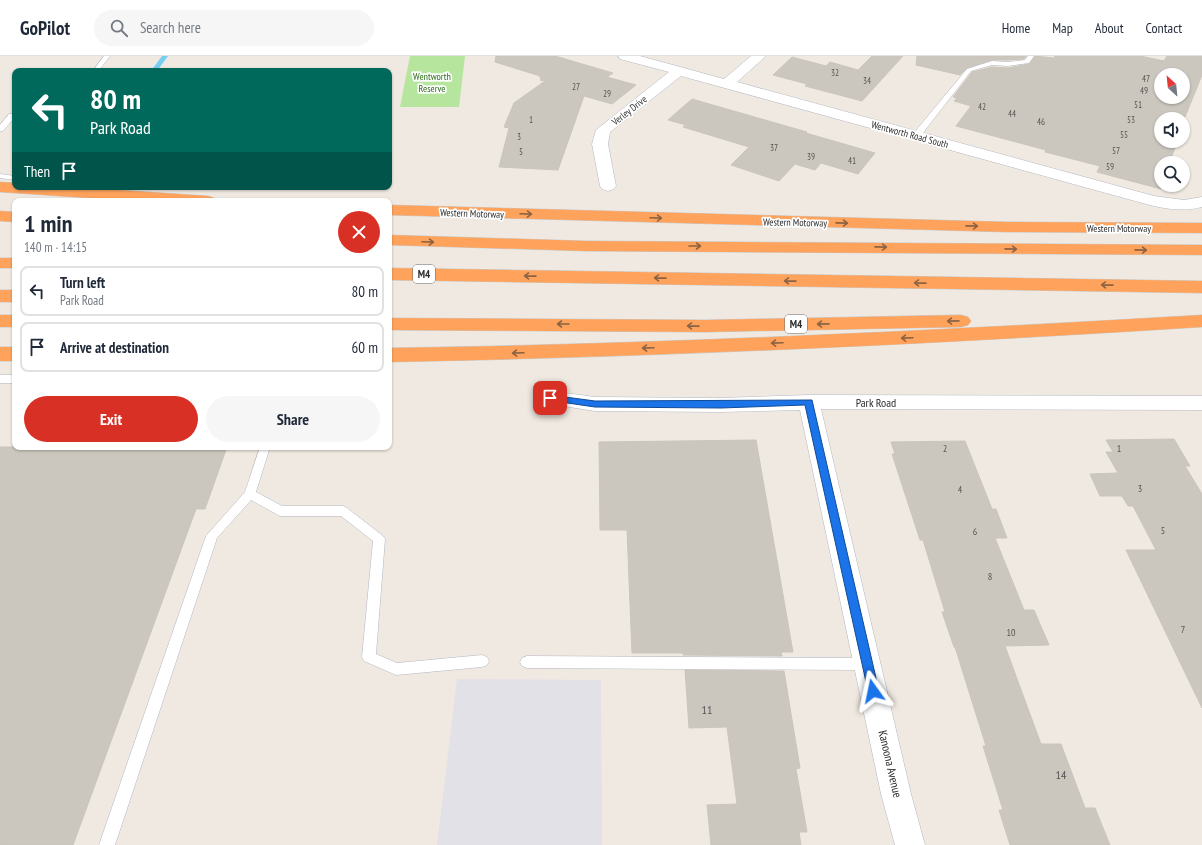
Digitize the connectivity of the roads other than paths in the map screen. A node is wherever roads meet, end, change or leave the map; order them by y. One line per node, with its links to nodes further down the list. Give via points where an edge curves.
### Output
1 (107, 56): 5 (lane)
2 (625, 56): 6 (street, Wentworth Road South)
3 (759, 56): 7 (street)
4 (1031, 56): 12 (lane, via 1027,62 992,63 969,70)
5 (98, 68)
6 (680, 70): 7 (street, Wentworth Road South); 15 (street, Verley Drive, via 603,130 600,144)
7 (727, 84): 12 (street, Wentworth Road South)
8 (0, 116): 9 (lane)
9 (12, 116)
10 (12, 117): 11 (lane)
11 (0, 129)
12 (916, 136): 23 (street, Wentworth Road South, via 1152,201 1182,206)
13 (0, 176): 14 (lane)
14 (12, 178)
15 (608, 186)
16 (0, 187): 17 (highway)
17 (12, 189)
18 (17, 190): 19 (highway)
19 (46, 195): 20 (highway); 21 (highway); 22 (highway, via 95,194)
20 (0, 197)
21 (58, 198)
22 (160, 198)
23 (1199, 203)
24 (392, 210): 27 (highway, Western Motorway, one-way to 27, via 1007,227)
25 (0, 216): 26 (highway)
26 (12, 217)
27 (1202, 228)
28 (0, 230): 29 (highway)
29 (12, 230)
30 (392, 240): 31 (highway, Western Motorway, one-way to 31, via 586,246)
31 (1202, 250)
32 (0, 263): 33 (highway)
33 (12, 263)
34 (392, 274): 35 (highway, M4)
35 (458, 275): 36 (highway); 37 (highway, M4, one-way to 35)
36 (392, 285)
37 (1202, 287)
38 (0, 296): 39 (highway)
39 (12, 296)
40 (1202, 317): 42 (highway, M4, one-way to 42, via 706,326)
41 (1202, 321): 45 (highway, one-way to 45, via 946,337 502,354)
42 (392, 324)
43 (0, 354): 44 (highway)
44 (12, 354)
45 (392, 355)
46 (0, 379): 47 (lane)
47 (12, 379)
48 (550, 398): 49 (street, Park Road, via 595,404 721,405)
49 (809, 402): 50 (street, Park Road); 55 (street, Kanoona Avenue)
50 (1202, 403)
51 (264, 450): 52 (lane)
52 (250, 494): 53 (lane, via 280,511 343,511 379,539 369,657 396,669); 56 (lane, via 212,536)
53 (482, 661)
54 (527, 662): 55 (lane)
55 (868, 664): 57 (street, Kanoona Avenue, via 896,794)
56 (107, 845)
57 (910, 845)

